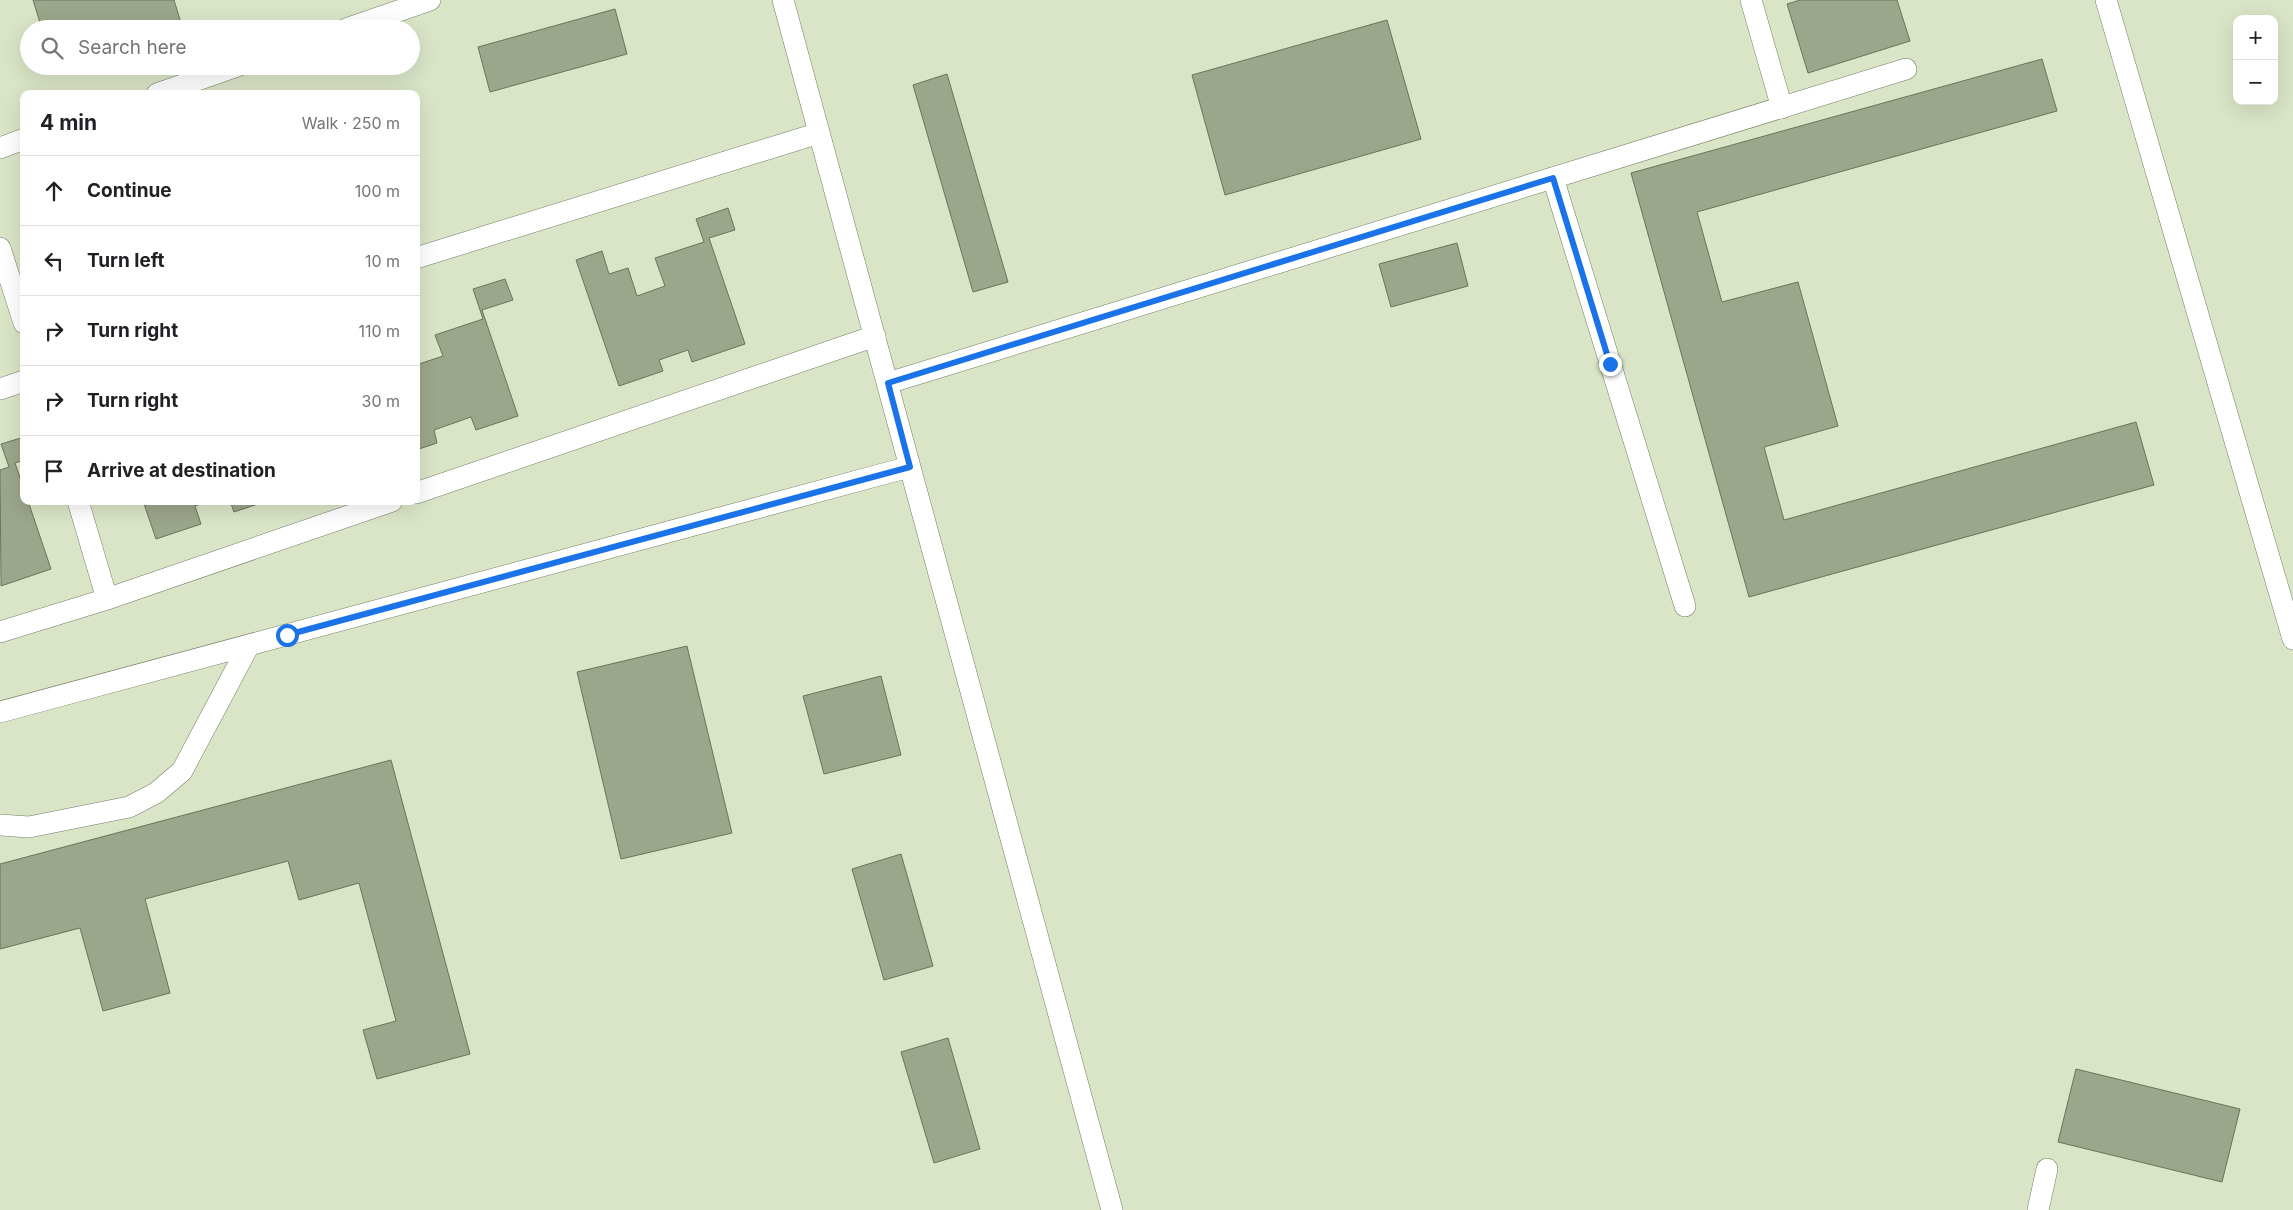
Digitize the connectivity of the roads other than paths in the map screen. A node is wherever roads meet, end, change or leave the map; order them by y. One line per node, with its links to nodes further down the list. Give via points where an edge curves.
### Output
1 (430, 0): 5 (lane)
2 (783, 0): 10 (lane)
3 (1751, 0): 9 (lane)
4 (2106, 0): 28 (lane)
5 (372, 20)
6 (1906, 69): 9 (lane)
7 (211, 75): 8 (lane)
8 (168, 90)
9 (1782, 108): 13 (lane)
10 (819, 133): 15 (lane); 17 (lane)
11 (20, 140): 12 (lane)
12 (0, 148)
13 (1553, 178): 19 (lane); 26 (lane)
14 (0, 248): 16 (lane)
15 (420, 257)
16 (20, 310)
17 (875, 336): 19 (lane); 22 (lane)
18 (20, 382): 20 (lane)
19 (888, 383): 21 (lane)
20 (0, 389)
21 (910, 467): 29 (lane); 33 (lane)
22 (420, 492)
23 (79, 505): 25 (lane)
24 (380, 505): 25 (lane)
25 (107, 599): 27 (lane)
26 (1685, 606)
27 (0, 632)
28 (2293, 639)
29 (249, 645): 30 (lane); 31 (lane, via 182,771 156,793 128,807 29,827)
30 (0, 712)
31 (0, 825)
32 (2047, 1169): 34 (lane)
33 (1112, 1210)
34 (2038, 1210)

